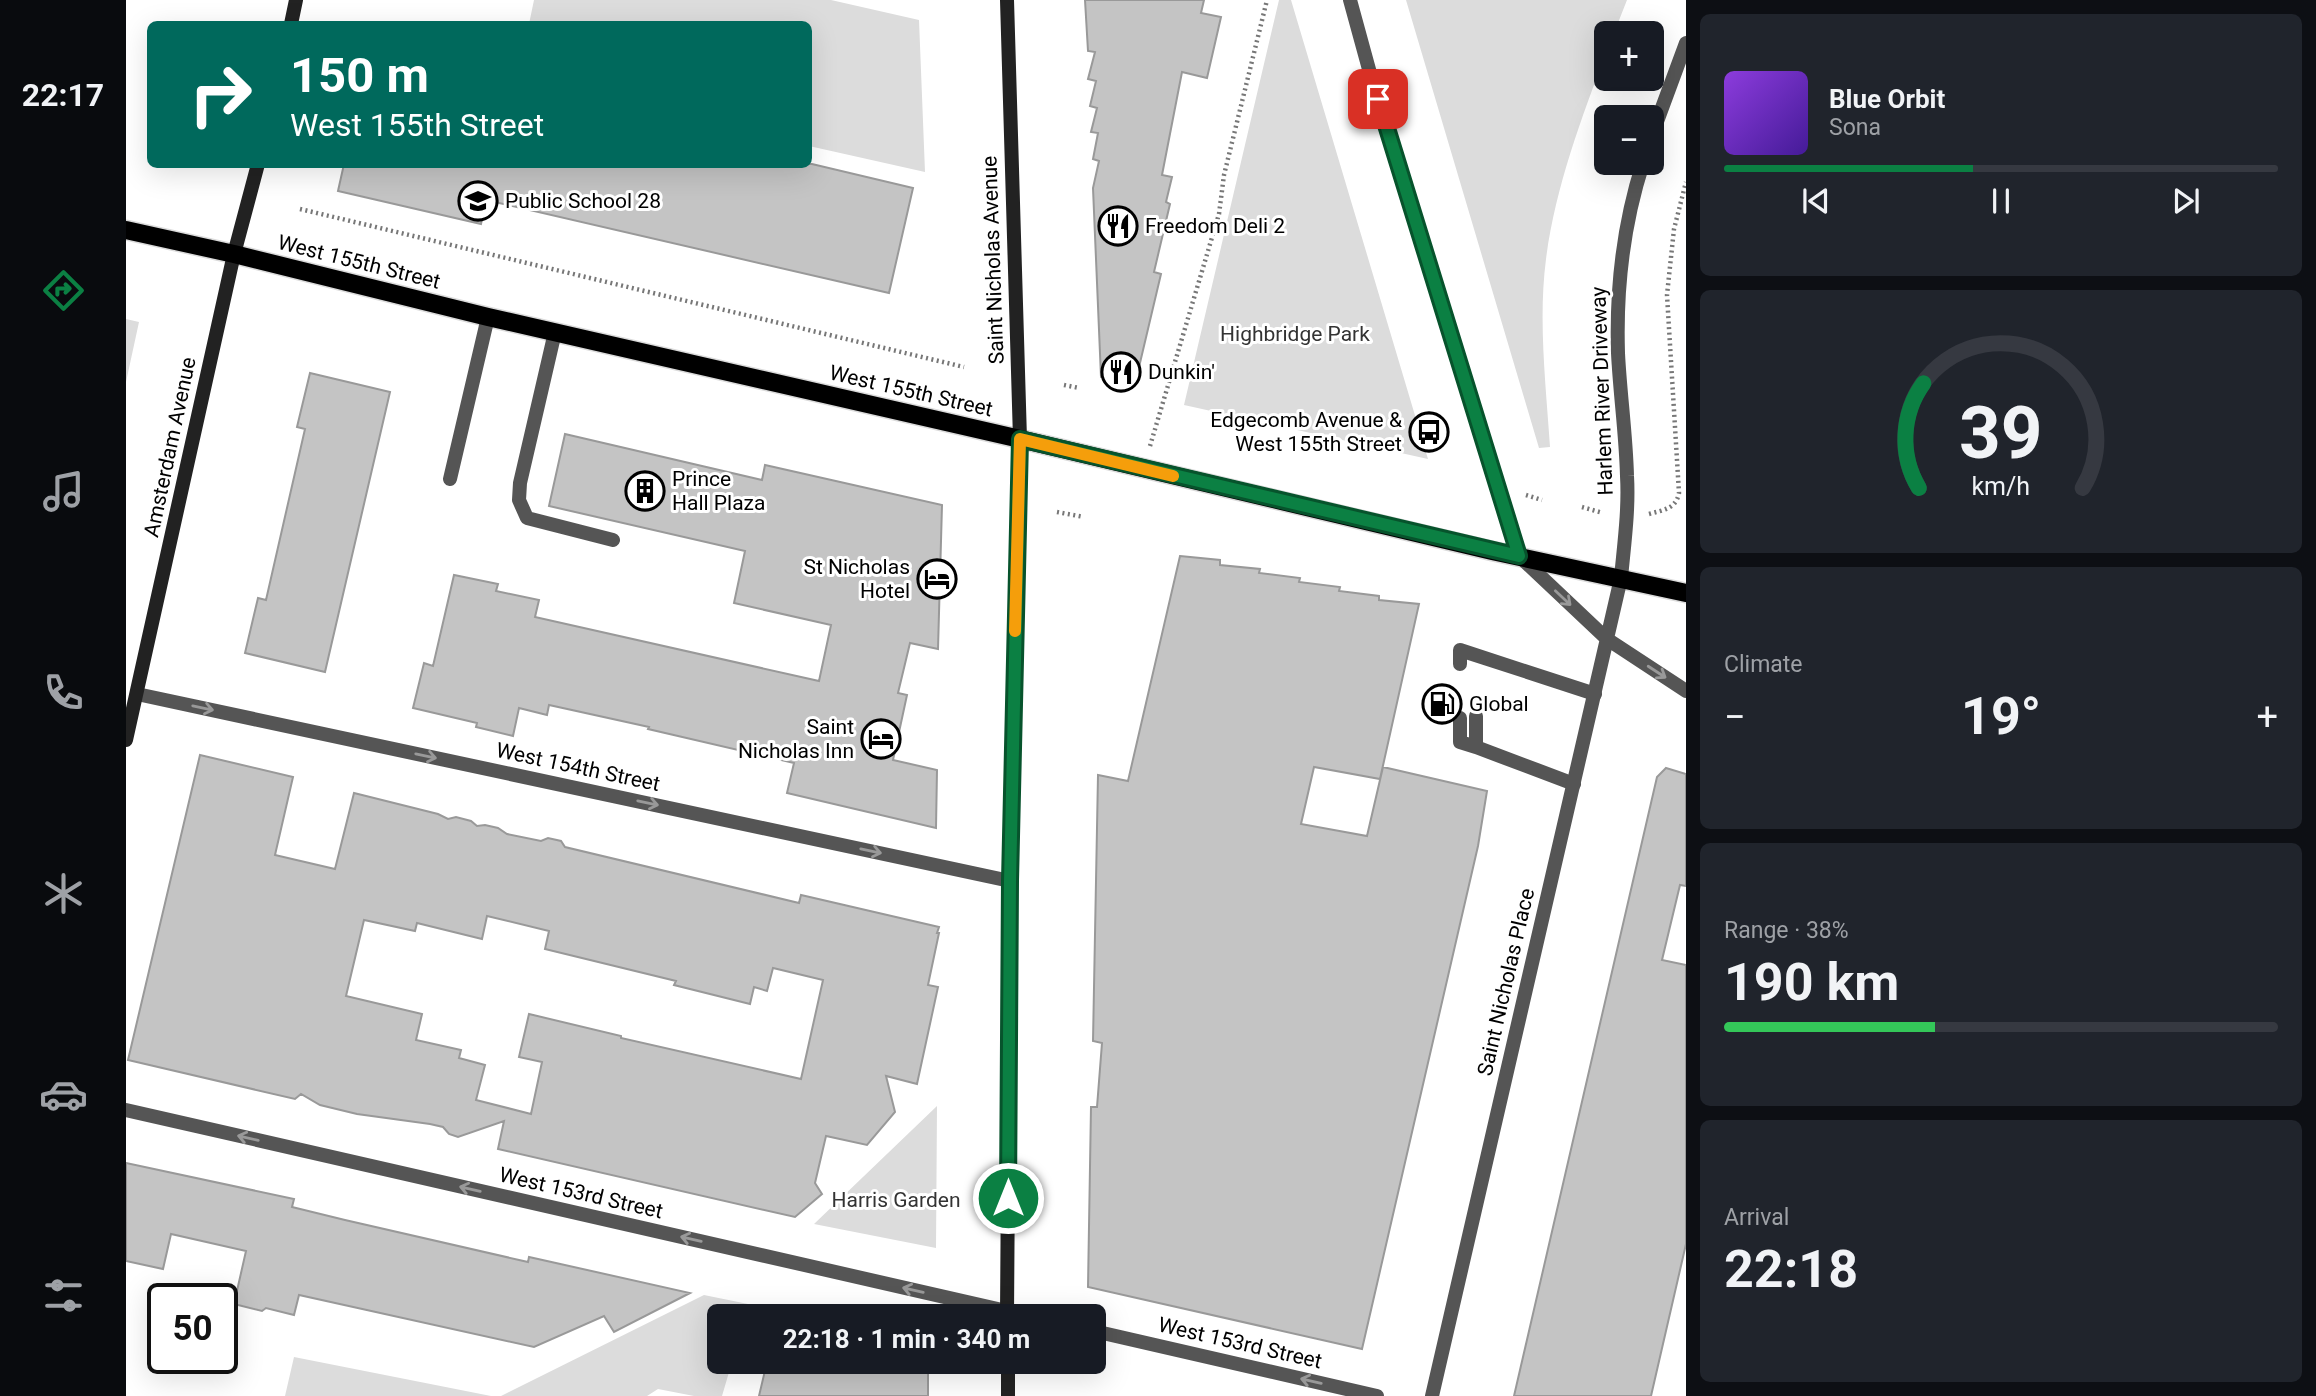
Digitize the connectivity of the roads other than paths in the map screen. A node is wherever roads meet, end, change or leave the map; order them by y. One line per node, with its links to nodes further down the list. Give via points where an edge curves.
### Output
1 (296, 0): 4 (main road)
2 (1007, 0): 13 (main road, Saint Nicholas Avenue)
3 (1350, 0): 16 (street)
4 (292, 21)
5 (1686, 43): 6 (street)
6 (1663, 105)
7 (257, 168): 10 (main road, Amsterdam Avenue)
8 (1639, 175): 17 (street, Harlem River Driveway, via 1631,201 1618,294 1628,477)
9 (126, 230): 10 (main road, West 155th Street)
10 (234, 254): 11 (main road, West 155th Street); 22 (main road, Amsterdam Avenue)
11 (488, 317): 12 (main road, West 155th Street); 14 (street)
12 (555, 332): 13 (main road, West 155th Street); 15 (street, via 519,500 527,518)
13 (1020, 439): 16 (main road, West 155th Street); 29 (main road, Saint Nicholas Avenue)
14 (450, 479)
15 (613, 540)
16 (1519, 556): 17 (main road, West 155th Street); 19 (street, one-way to 19)
17 (1621, 578): 18 (main road, West 155th Street); 19 (street, Saint Nicholas Place)
18 (1686, 593)
19 (1607, 639): 21 (street, one-way to 21); 23 (street, Saint Nicholas Place)
20 (1460, 664): 23 (street, via 1460,650 1475,659)
21 (1686, 691)
22 (136, 694): 26 (main road, Amsterdam Avenue); 29 (street, West 154th Street, one-way to 29)
23 (1595, 694): 28 (street, Saint Nicholas Place)
24 (1476, 716): 27 (street)
25 (1460, 718): 27 (street, via 1460,742)
26 (126, 740)
27 (1476, 747): 28 (street)
28 (1574, 784): 37 (street, Saint Nicholas Place)
29 (1010, 881): 32 (main road, Saint Nicholas Avenue)
30 (126, 1110): 31 (street, West 153rd Street, one-way to 30)
31 (964, 1304)
32 (1007, 1304)
33 (1106, 1334): 36 (street, West 153rd Street, one-way to 33)
34 (1007, 1374): 35 (main road)
35 (1008, 1396)
36 (1377, 1396)
37 (1432, 1396)

